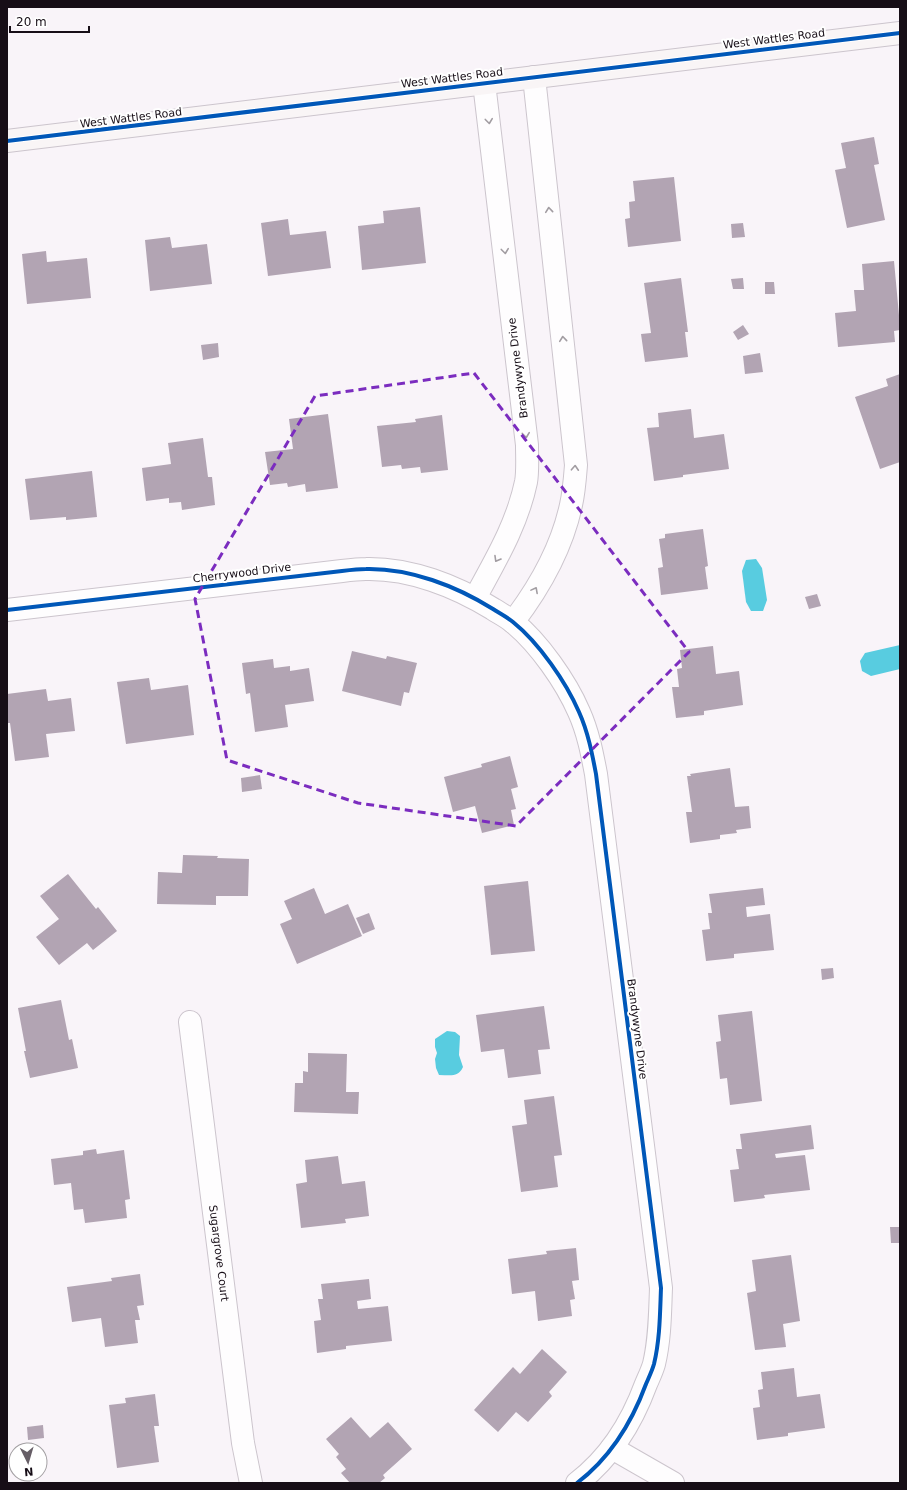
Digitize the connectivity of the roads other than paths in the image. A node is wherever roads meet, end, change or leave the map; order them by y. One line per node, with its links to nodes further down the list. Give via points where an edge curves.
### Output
1 (900, 33): 2 (street, West Wattles Road)
2 (534, 77): 3 (street, West Wattles Road); 7 (street, one-way to 2, via 530,600 558,544 571,505 576,465)
3 (484, 83): 4 (street, West Wattles Road); 5 (street, Brandywyne Drive, one-way to 5, via 527,452 526,481 515,520 504,547)
4 (7, 141)
5 (475, 598): 6 (street, Cherrywood Drive, via 416,576 368,569); 7 (street, Brandywyne Drive)
6 (7, 610)
7 (513, 622): 9 (street, Brandywyne Drive, via 555,668 579,712 590,743 661,1288 654,1364 638,1407)
8 (190, 1022): 11 (street, Sugargrove Court, via 243,1443)
9 (612, 1448): 10 (street, Brandywyne Drive); 12 (street)
10 (590, 1479)
11 (251, 1483)
12 (674, 1483)

